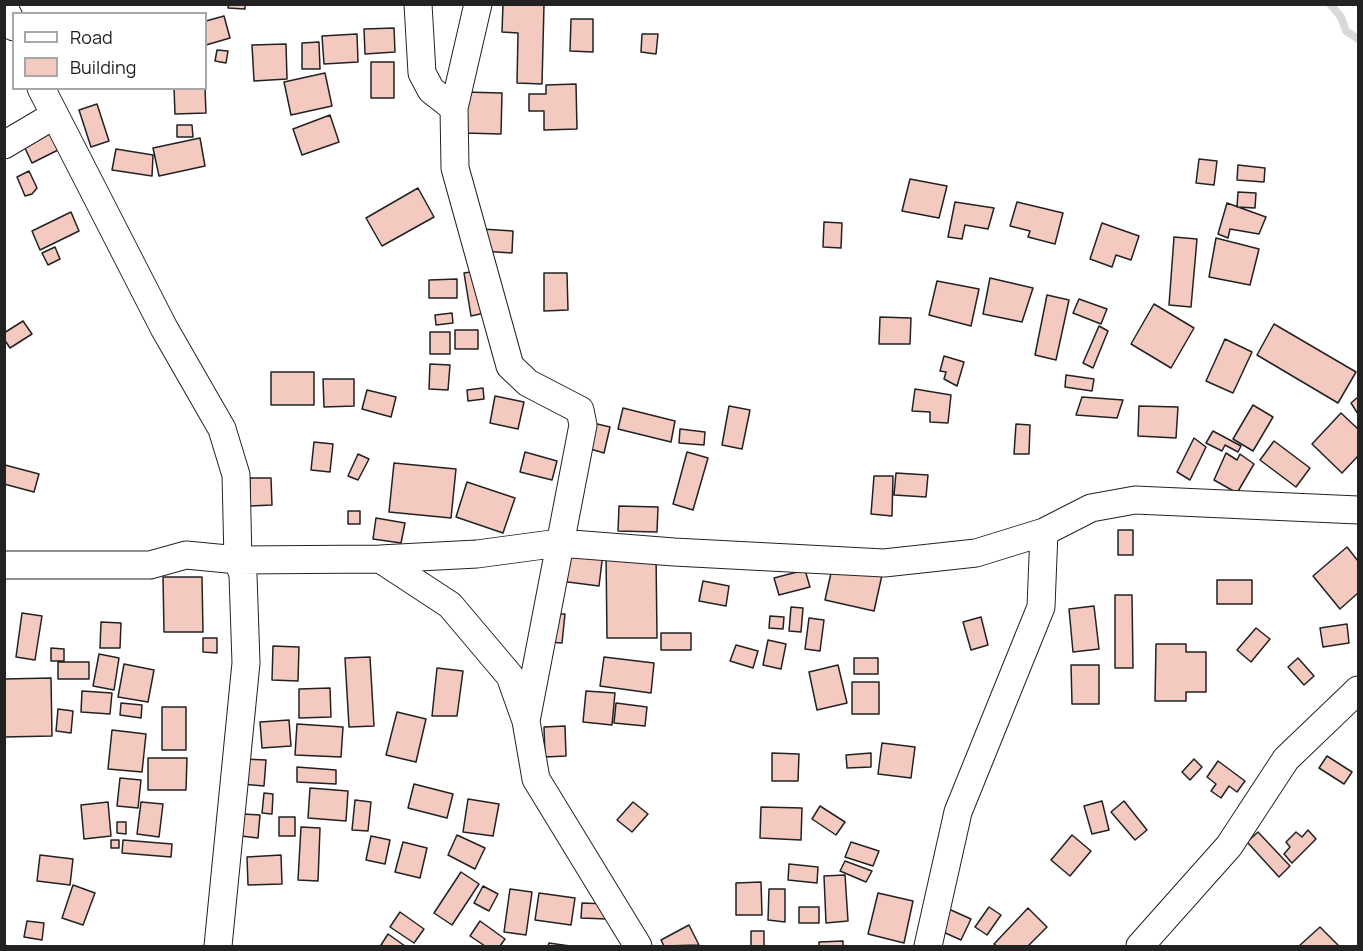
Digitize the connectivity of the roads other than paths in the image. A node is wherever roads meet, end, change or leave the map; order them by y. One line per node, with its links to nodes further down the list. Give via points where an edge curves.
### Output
1 (418, 4): 6 (street, via 422,73 431,90)
2 (478, 4): 6 (street)
3 (4, 7): 4 (street)
4 (12, 23)
5 (42, 90): 7 (street)
6 (454, 108): 11 (street, via 455,168 510,366 528,383 580,410 580,448)
7 (53, 116): 8 (street); 13 (street, via 164,328 222,429 236,475)
8 (4, 145)
9 (1359, 510): 10 (street, via 1135,500 1091,508)
10 (1044, 532): 11 (street, via 976,553 884,563); 19 (street, via 1041,608 958,812)
11 (559, 543): 12 (street, via 477,554); 16 (street)
12 (380, 559): 13 (street); 16 (street, via 450,606 510,676)
13 (238, 560): 14 (street, via 186,555 150,565); 17 (street, via 243,575 246,663)
14 (4, 565)
15 (1359, 690): 20 (street, via 1286,759 1229,846)
16 (526, 721): 18 (street, via 536,779)
17 (218, 946)
18 (638, 946)
19 (928, 946)
20 (1140, 946)

